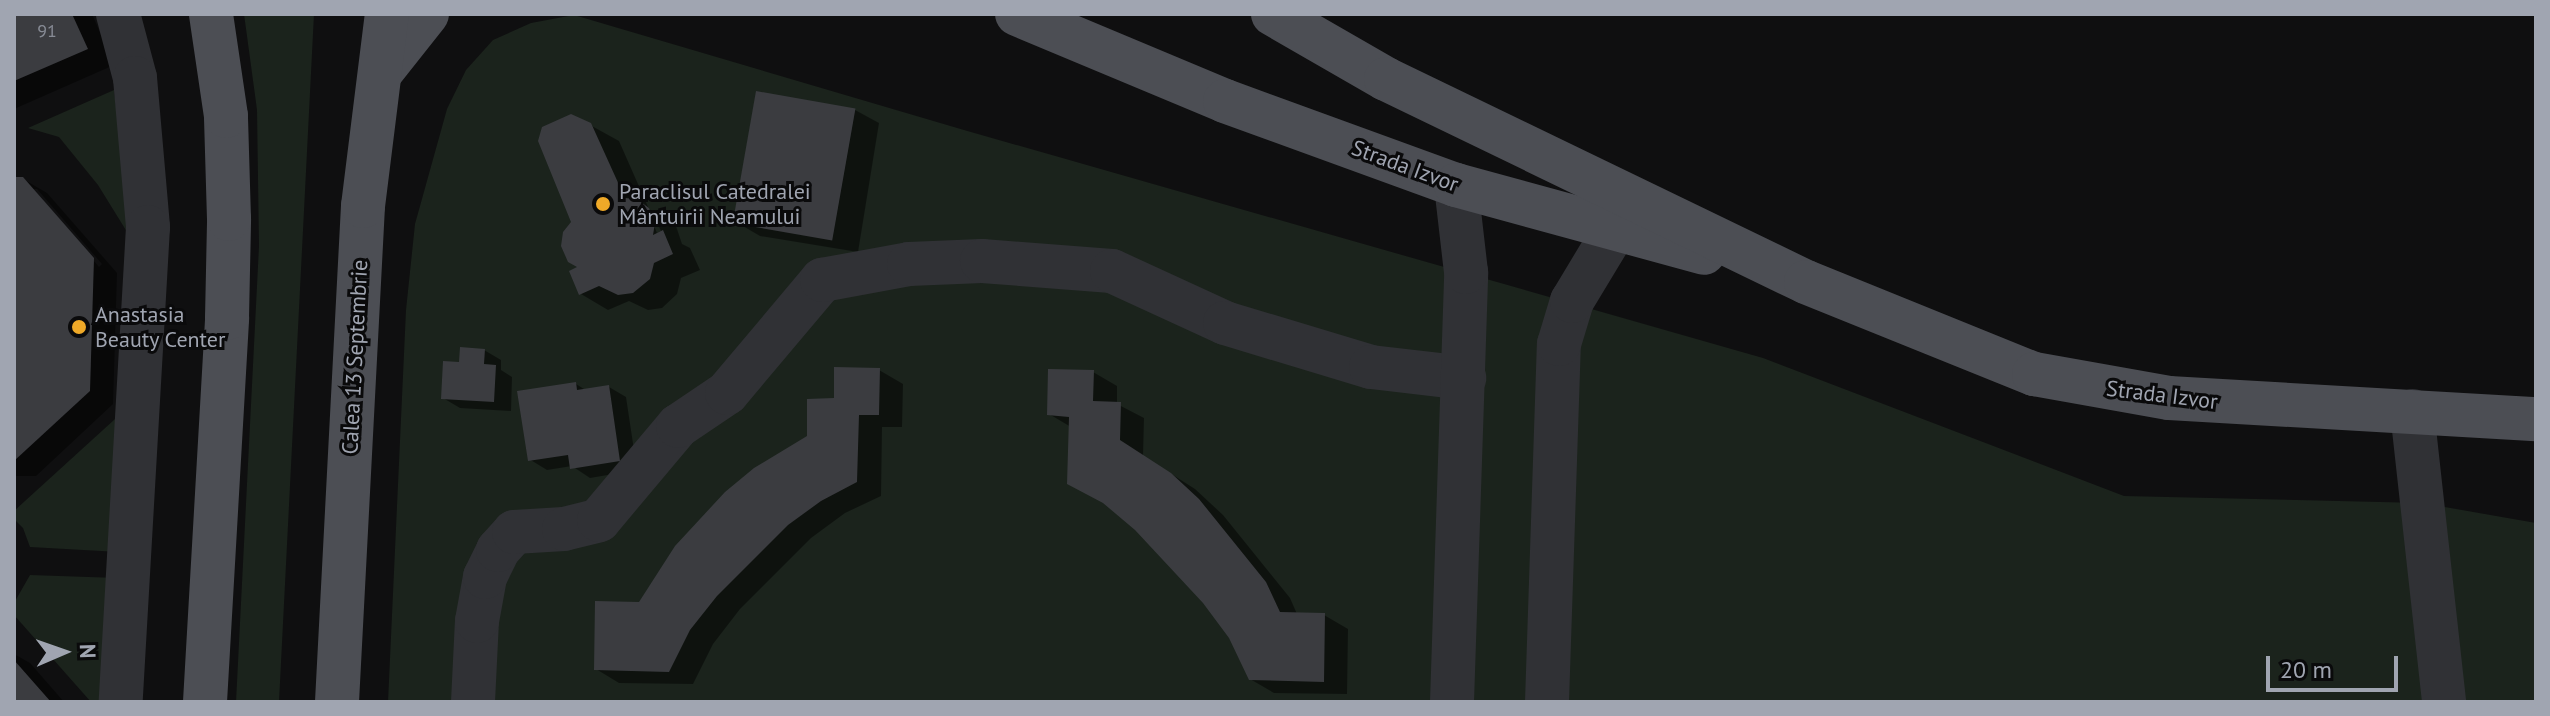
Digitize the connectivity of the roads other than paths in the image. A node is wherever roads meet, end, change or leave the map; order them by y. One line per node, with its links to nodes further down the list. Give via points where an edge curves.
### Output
1 (118, 14): 14 (lane, via 135,78 148,227)
2 (211, 14): 15 (main road, via 226,116 229,219)
3 (387, 14): 7 (main road, Calea 13 Septembrie)
4 (427, 14): 7 (main road)
5 (1017, 14): 8 (main road, Strada Izvor, via 1225,101)
6 (1273, 14): 10 (main road, Strada Izvor, via 1386,79)
7 (377, 77): 16 (main road, Calea 13 Septembrie, via 363,206)
8 (1456, 185): 9 (main road, Strada Izvor); 11 (lane, via 1466,272)
9 (1616, 228): 10 (main road, Strada Izvor); 19 (lane, via 1572,301 1559,344)
10 (1806, 282): 12 (main road, Strada Izvor, via 2034,374 2169,398)
11 (1464, 378): 17 (lane, via 1371,367 1238,327 1112,271 982,261 909,264 822,280 727,393 678,426 599,520 564,529 514,532 498,550 485,577 477,621); 18 (lane)
12 (2412, 411): 13 (main road, Strada Izvor); 20 (lane)
13 (2536, 419)
14 (121, 702)
15 (205, 702)
16 (337, 702)
17 (473, 702)
18 (1452, 702)
19 (1547, 702)
20 (2444, 702)

